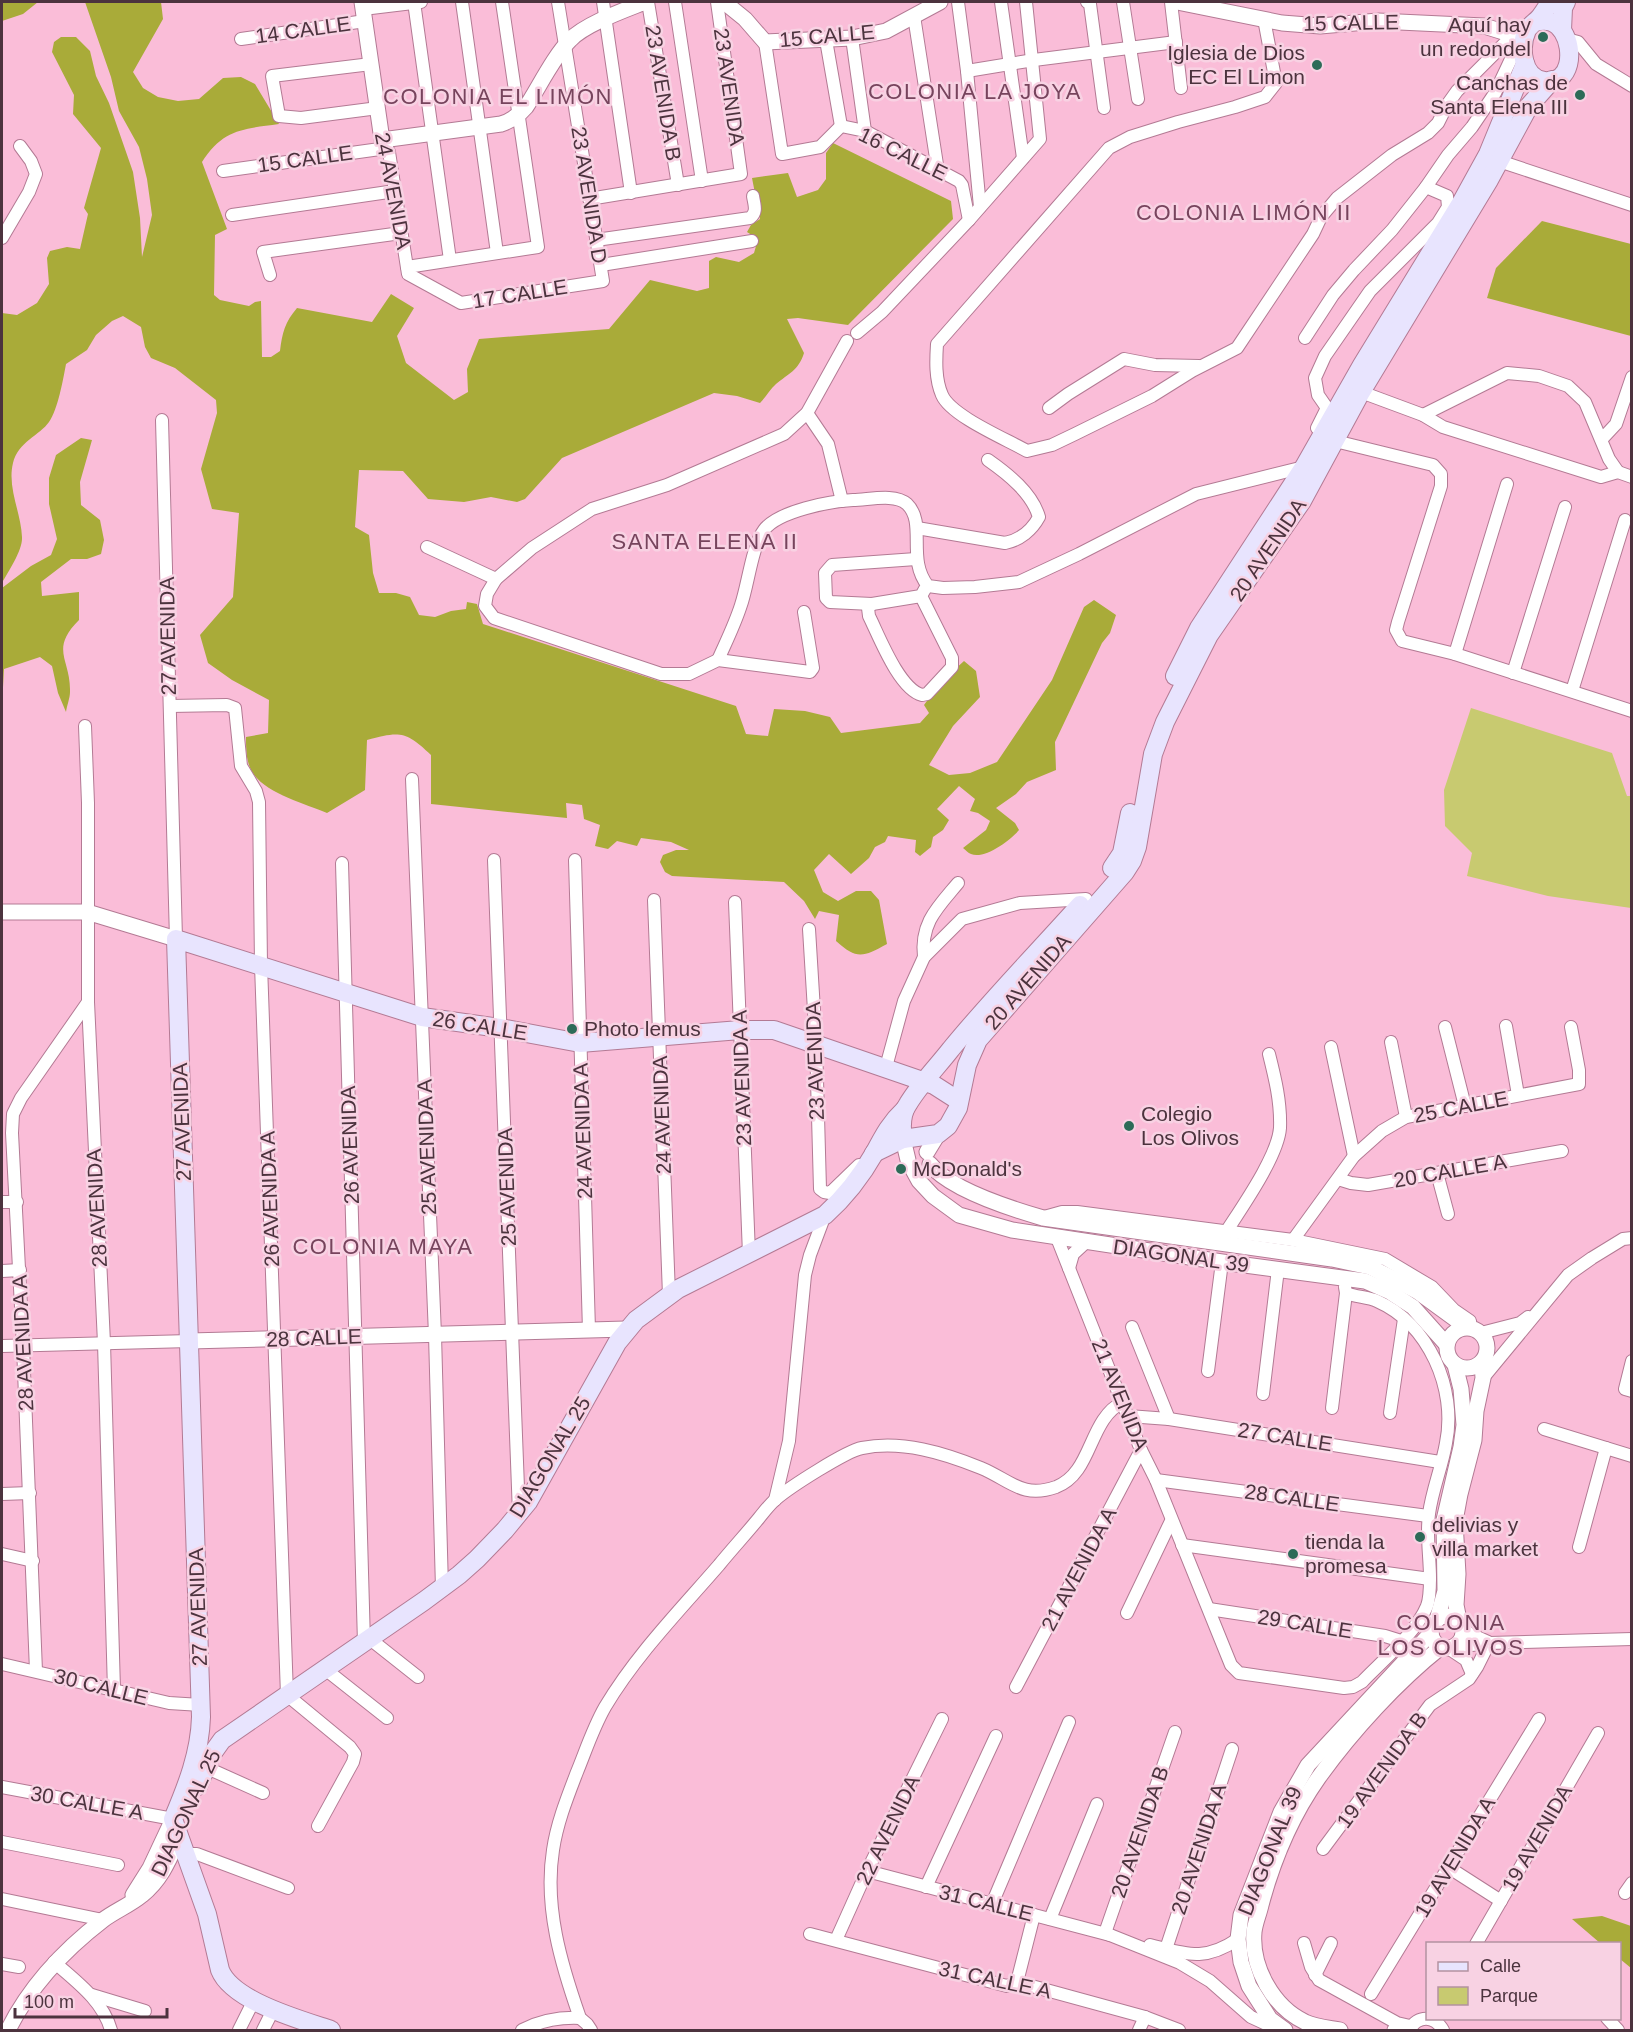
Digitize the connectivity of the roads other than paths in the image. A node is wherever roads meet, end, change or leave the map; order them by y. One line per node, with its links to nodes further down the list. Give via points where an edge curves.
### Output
1 (417, 2): 20 (street, 14 CALLE); 51 (street)
2 (462, 2): 49 (street)
3 (502, 2): 47 (street)
4 (558, 2): 32 (street, 23 AVENIDA D)
5 (603, 2): 22 (street)
6 (646, 2): 22 (street); 59 (street, 23 AVENIDA B)
7 (675, 2): 58 (street)
8 (717, 2): 58 (street, 23 AVENIDA, via 741,172)
9 (724, 2): 30 (street, 15 CALLE)
10 (940, 2): 21 (street, 15 CALLE)
11 (958, 2): 40 (street)
12 (1001, 2): 36 (street)
13 (1026, 2): 35 (street)
14 (1087, 2): 34 (street)
15 (1123, 2): 33 (street)
16 (1171, 2): 31 (street)
17 (1177, 2): 23 (street, 15 CALLE)
18 (1550, 2): 24 (main road)
19 (1566, 2): 25 (main road)
20 (363, 11): 28 (street, 14 CALLE); 37 (street, 24 AVENIDA)
21 (914, 16): 26 (street, 15 CALLE, via 886,31); 57 (street)
22 (605, 19): 32 (street, via 575,35); 62 (street)
23 (1264, 19): 27 (street, 15 CALLE, via 1320,26 1378,21 1484,26); 80 (street, via 1276,83 1265,97 1130,137 1109,148 937,344 937,379 942,397 960,414 1028,451 1052,446 1075,435)
24 (1535, 22): 25 (main road, via 1554,22); 27 (main road)
25 (1564, 35): 39 (street, via 1578,42); 41 (main road, via 1570,57)
26 (852, 38): 29 (street, 15 CALLE); 50 (street)
27 (1518, 38): 38 (main road); 60 (street, via 1495,93); 80 (street, via 1456,91 1428,133 1392,154 1337,198 1237,348)
28 (241, 39)
29 (826, 39): 30 (street, 15 CALLE); 48 (street)
30 (765, 42): 48 (street, 16 CALLE, via 781,153 820,147)
31 (1176, 42): 33 (street); 43 (street)
32 (565, 46): 47 (street); 64 (street, 23 AVENIDA D)
33 (1131, 48): 34 (street); 44 (street)
34 (1097, 52): 35 (street); 46 (street)
35 (1034, 60): 36 (street); 54 (street, via 1041,135)
36 (1010, 63): 40 (street); 54 (street)
37 (371, 64): 45 (street, 24 AVENIDA); 45 (street, via 272,76 279,116 301,118)
38 (1525, 64): 41 (main road, via 1534,77 1544,81); 87 (main road, 20 AVENIDA, via 1488,154 1362,365)
39 (1596, 64): 41 (street, via 1578,63); 42 (street)
40 (968, 71): 66 (street)
41 (1559, 75): 55 (main road, 20 AVENIDA, via 1529,106)
42 (1632, 86)
43 (1181, 88)
44 (1138, 99)
45 (378, 108): 52 (street, 24 AVENIDA)
46 (1104, 108)
47 (519, 115): 49 (street, 15 CALLE, via 501,124); 73 (street, via 538,247)
48 (840, 126): 50 (street, 16 CALLE)
49 (479, 127): 51 (street, 15 CALLE); 73 (street)
50 (865, 131): 57 (street, 16 CALLE)
51 (432, 133): 52 (street, 15 CALLE); 74 (street)
52 (385, 144): 56 (street, 15 CALLE); 61 (street, 24 AVENIDA)
53 (20, 146): 70 (street, via 36,174)
54 (1023, 158): 66 (street)
55 (1499, 161): 65 (street); 82 (main road, 20 AVENIDA)
56 (223, 171)
57 (938, 171): 68 (street, 16 CALLE, via 961,183)
58 (702, 181): 59 (street)
59 (678, 185): 62 (street)
60 (1426, 187): 79 (street, via 1333,295); 87 (street, 20 AVENIDA, via 1447,196 1448,207 1438,223 1370,291 1314,378 1318,395 1327,408 1316,430)
61 (395, 191): 67 (street); 69 (street, 24 AVENIDA)
62 (631, 193): 64 (street)
63 (753, 196): 71 (street, via 755,211 750,218)
64 (589, 200): 71 (street, 23 AVENIDA D)
65 (1632, 205)
66 (980, 207): 68 (street)
67 (232, 215)
68 (969, 220): 84 (street, via 882,312 852,337)
69 (401, 233): 76 (street, 24 AVENIDA); 77 (street, via 263,252)
70 (2, 238)
71 (596, 240): 75 (street, 23 AVENIDA D)
72 (752, 241): 75 (street)
73 (497, 253): 74 (street)
74 (450, 260): 76 (street)
75 (601, 265): 78 (street, 23 AVENIDA D)
76 (407, 270): 78 (street, 17 CALLE, via 461,303)
77 (270, 275)
78 (603, 281)
79 (1305, 338)
80 (1203, 366): 83 (street, via 1155,365 1124,359)
81 (1632, 377): 88 (street, via 1616,424)
82 (1361, 392): 85 (street); 87 (main road, 20 AVENIDA)
83 (1049, 408)
84 (807, 413): 94 (street, via 828,444); 100 (street, via 784,434 667,485 592,509 532,548)
85 (1423, 415): 88 (street, via 1507,373 1539,376 1568,386 1586,402); 91 (street, via 1443,427 1601,477)
86 (162, 420): 108 (street, 27 AVENIDA)
87 (1329, 438): 90 (main road, 20 AVENIDA); 104 (street, via 1433,465 1441,474 1441,486 1396,630 1402,641); 142 (main road, 20 AVENIDA, via 1302,501 1209,635 1165,722 1153,754 1132,861 978,1040 967,1065)
88 (1602, 439): 91 (street)
89 (988, 460): 97 (street, via 1036,506 1039,518 1034,527 1005,543)
90 (1304, 467): 101 (street, via 1196,494 1019,582); 116 (main road, 20 AVENIDA, via 1198,628 1153,720 1122,853)
91 (1618, 472): 92 (street)
92 (1632, 477)
93 (1508, 484): 104 (street)
94 (842, 501): 97 (street, via 897,498 914,513); 105 (street, via 789,513 764,530 741,605)
95 (1564, 507): 106 (street)
96 (1624, 520): 107 (street)
97 (917, 528): 99 (street)
98 (427, 548): 100 (street)
99 (916, 558): 101 (street); 102 (street, via 832,565 826,569 825,590 830,602)
100 (496, 579): 105 (street, via 485,606 494,618 661,674 689,674)
101 (924, 591): 102 (street); 102 (street, via 952,658 952,667 927,694 913,690 895,669 869,616)
102 (872, 604)
103 (804, 612): 105 (street, via 813,671)
104 (1455, 654): 106 (street)
105 (718, 660)
106 (1513, 672): 107 (street)
107 (1572, 691): 109 (street)
108 (170, 706): 122 (street, 27 AVENIDA); 124 (street, 26 AVENIDA A, via 235,708 241,766 259,802)
109 (1630, 706)
110 (85, 726): 120 (street, 28 AVENIDA)
111 (412, 779): 127 (street, 25 AVENIDA A)
112 (494, 860): 131 (street, 25 AVENIDA)
113 (575, 860): 135 (street, 24 AVENIDA A)
114 (342, 863): 125 (street, 26 AVENIDA)
115 (958, 883): 123 (street, via 932,914 922,942)
116 (1086, 899): 123 (street, via 1020,903 962,919); 140 (main road, 20 AVENIDA)
117 (654, 900): 133 (street, 24 AVENIDA)
118 (735, 902): 132 (street, 23 AVENIDA A)
119 (2, 912): 120 (street, 26 CALLE)
120 (87, 912): 122 (street, 26 CALLE); 126 (street, 28 AVENIDA)
121 (810, 928): 136 (street, 23 AVENIDA)
122 (176, 939): 124 (main road, 26 CALLE); 186 (main road, 27 AVENIDA)
123 (924, 957): 139 (street, via 904,1000)
124 (261, 965): 125 (main road, 26 CALLE); 185 (street, 26 AVENIDA A)
125 (345, 992): 127 (main road, 26 CALLE); 184 (street, 26 AVENIDA)
126 (88, 1002): 156 (street, 28 AVENIDA A, via 13,1114); 187 (street, 28 AVENIDA)
127 (422, 1017): 131 (main road, 26 CALLE); 183 (street, 25 AVENIDA A)
128 (1506, 1026): 141 (street)
129 (1445, 1027): 143 (street)
130 (1571, 1027): 141 (street, 25 CALLE, via 1579,1084)
131 (501, 1028): 135 (main road, 26 CALLE); 182 (street, 25 AVENIDA)
132 (740, 1030): 133 (main road, 26 CALLE); 136 (main road, 26 CALLE, via 774,1030); 167 (street, 23 AVENIDA A)
133 (659, 1036): 135 (main road, 26 CALLE); 175 (street, 24 AVENIDA)
134 (1391, 1042): 145 (street)
135 (580, 1043): 181 (street, 24 AVENIDA A)
136 (816, 1043): 139 (main road, 26 CALLE); 149 (street, 23 AVENIDA, via 819,1187 830,1192)
137 (1331, 1047): 150 (street)
138 (1269, 1054): 162 (street, via 1278,1093 1280,1130 1269,1161)
139 (886, 1067): 140 (main road, 26 CALLE)
140 (925, 1081): 142 (main road, 26 CALLE); 144 (main road, 20 AVENIDA)
141 (1518, 1095): 143 (street, 25 CALLE)
142 (960, 1101): 146 (main road, 20 AVENIDA, via 952,1120)
143 (1465, 1106): 145 (street, 25 CALLE)
144 (906, 1108): 147 (main road, 20 AVENIDA); 149 (main road, DIAGONAL 25, via 892,1121)
145 (1406, 1117): 150 (street, 25 CALLE)
146 (938, 1134): 147 (main road); 153 (street, DIAGONAL 39, via 928,1158 938,1173)
147 (903, 1139): 149 (main road, DIAGONAL 25); 157 (street, DIAGONAL 39, via 910,1165 926,1189)
148 (1562, 1151): 151 (street, 20 CALLE A)
149 (874, 1153): 159 (main road, DIAGONAL 25)
150 (1354, 1156): 152 (street, 25 CALLE)
151 (1437, 1173): 152 (street, 20 CALLE A, via 1368,1185); 158 (street)
152 (1338, 1179): 165 (street, 25 CALLE)
153 (961, 1186): 154 (street, DIAGONAL 39); 157 (street)
154 (988, 1199): 160 (street, DIAGONAL 39); 161 (street)
155 (2, 1202): 156 (street)
156 (17, 1202): 171 (street, 28 AVENIDA A)
157 (947, 1206): 161 (street, DIAGONAL 39)
158 (1448, 1214)
159 (825, 1215): 167 (main road, DIAGONAL 25); 212 (street, via 805,1275 789,1441)
160 (1043, 1218): 162 (street, via 1070,1212); 180 (street, DIAGONAL 39, via 1370,1267 1418,1292)
161 (979, 1222): 163 (street, DIAGONAL 39)
162 (1226, 1232): 165 (street)
163 (1058, 1238): 166 (street, DIAGONAL 39); 169 (street, 21 AVENIDA)
164 (1632, 1238): 176 (street, via 1615,1244 1568,1275)
165 (1293, 1240): 180 (street, via 1385,1259 1432,1287)
166 (1086, 1242): 168 (street, DIAGONAL 39); 169 (street, via 1073,1254)
167 (749, 1254): 175 (main road, DIAGONAL 25)
168 (1222, 1262): 170 (street, DIAGONAL 39); 195 (street)
169 (1070, 1268): 199 (street, 21 AVENIDA)
170 (1278, 1269): 173 (street, DIAGONAL 39); 198 (street)
171 (20, 1270): 172 (street); 190 (street, 28 AVENIDA A)
172 (2, 1271)
173 (1341, 1276): 174 (street); 188 (street, DIAGONAL 39, via 1365,1281 1413,1307)
174 (1346, 1293): 177 (street, via 1377,1301); 200 (street)
175 (669, 1295): 179 (main road, DIAGONAL 25)
176 (1539, 1309): 180 (street, via 1520,1323); 191 (street)
177 (1404, 1319): 201 (street); 208 (street, via 1438,1364 1446,1389 1449,1420)
178 (1132, 1327): 203 (street)
179 (627, 1329): 181 (street, 28 CALLE); 213 (main road, DIAGONAL 25)
180 (1473, 1329): 188 (street, via 1453,1333); 192 (street, via 1487,1344)
181 (589, 1330): 182 (street, 28 CALLE)
182 (512, 1332): 183 (street, 28 CALLE); 213 (street, 25 AVENIDA)
183 (435, 1335): 184 (street, 28 CALLE); 221 (street, 25 AVENIDA A)
184 (355, 1337): 185 (street, 28 CALLE); 227 (street, 26 AVENIDA)
185 (276, 1339): 186 (street, 28 CALLE); 238 (street, 26 AVENIDA A)
186 (190, 1341): 187 (street, 28 CALLE); 239 (main road, 27 AVENIDA)
187 (104, 1343): 190 (street, 28 CALLE); 237 (street, 28 AVENIDA)
188 (1446, 1345): 194 (street)
189 (2, 1346): 190 (street, 28 CALLE)
190 (23, 1346): 210 (street, 28 AVENIDA A)
191 (1508, 1346): 192 (street); 196 (street)
192 (1484, 1359): 194 (street, via 1469,1368); 196 (street)
193 (1632, 1361): 197 (street)
194 (1455, 1365): 225 (street, DIAGONAL 39, via 1464,1425 1444,1520 1445,1591)
195 (1208, 1371)
196 (1483, 1378): 224 (street, via 1474,1440 1455,1521 1456,1605)
197 (1628, 1390)
198 (1263, 1394)
199 (1123, 1402): 202 (street, 21 AVENIDA); 212 (street, via 1106,1415 1074,1475 1052,1488 1023,1490 979,1467 912,1446 884,1445 846,1453)
200 (1332, 1408)
201 (1390, 1413)
202 (1128, 1416): 203 (street, 27 CALLE); 206 (street, 21 AVENIDA)
203 (1169, 1419): 208 (street, 27 CALLE)
204 (1544, 1429): 205 (street)
205 (1606, 1448): 207 (street); 217 (street)
206 (1141, 1450): 209 (street, 21 AVENIDA); 236 (street, 21 AVENIDA A)
207 (1632, 1456)
208 (1440, 1462): 214 (street)
209 (1156, 1480): 214 (street, 28 CALLE); 215 (street, 21 AVENIDA)
210 (30, 1493): 211 (street); 219 (street, 28 AVENIDA A)
211 (2, 1494)
212 (775, 1500): 289 (street, via 623,1679 595,1725 562,1810 551,1864 551,1899 560,1953)
213 (519, 1514): 221 (main road, DIAGONAL 25, via 477,1559)
214 (1428, 1516): 220 (street)
215 (1171, 1521): 216 (street, 21 AVENIDA); 223 (street)
216 (1182, 1545): 220 (street); 222 (street, 21 AVENIDA)
217 (1579, 1547)
218 (2, 1554): 219 (street)
219 (33, 1561): 233 (street, 28 AVENIDA A)
220 (1430, 1579): 228 (street, via 1427,1605)
221 (442, 1588): 227 (main road, DIAGONAL 25)
222 (1209, 1609): 228 (street, 29 CALLE); 228 (street, 21 AVENIDA, via 1231,1665 1239,1673 1353,1687)
223 (1127, 1613)
224 (1461, 1623): 225 (street, via 1448,1616); 229 (street, via 1468,1633); 230 (street, via 1461,1641)
225 (1434, 1627): 230 (street, via 1434,1642); 272 (street, DIAGONAL 39, via 1298,1780 1281,1812 1241,1915)
226 (1632, 1640): 229 (street)
227 (367, 1641): 232 (main road, DIAGONAL 25); 235 (street)
228 (1401, 1641)
229 (1489, 1643): 230 (street); 234 (street, 19 AVENIDA B)
230 (1448, 1647): 234 (street, via 1466,1660); 303 (street, DIAGONAL 39, via 1424,1661 1367,1718 1320,1776 1281,1847 1254,1932 1266,1986 1281,2006 1306,2022)
231 (2, 1664): 233 (street, 30 CALLE)
232 (325, 1669): 238 (main road, DIAGONAL 25); 240 (street)
233 (36, 1671): 237 (street, 30 CALLE)
234 (1472, 1674): 257 (street, 19 AVENIDA B, via 1464,1684 1430,1706)
235 (418, 1677)
236 (1016, 1687)
237 (114, 1690): 239 (street, 30 CALLE, via 169,1703)
238 (287, 1695): 247 (main road, DIAGONAL 25, via 231,1733); 254 (street, via 355,1754)
239 (201, 1705): 247 (main road, 27 AVENIDA)
240 (387, 1718)
241 (942, 1719): 260 (street, 22 AVENIDA)
242 (1539, 1719): 259 (street, 19 AVENIDA A)
243 (1069, 1722): 265 (street)
244 (1175, 1732): 270 (street, 20 AVENIDA B)
245 (1598, 1733): 264 (street, 19 AVENIDA)
246 (996, 1736): 261 (street)
247 (208, 1743): 249 (main road, DIAGONAL 25); 253 (main road, 27 AVENIDA)
248 (1232, 1749): 277 (street, 20 AVENIDA A)
249 (206, 1767): 251 (street); 256 (main road, DIAGONAL 25)
250 (2, 1787): 253 (street, 30 CALLE A)
251 (263, 1793)
252 (1097, 1804): 268 (street)
253 (172, 1819): 256 (main road); 266 (street, DIAGONAL 25, via 150,1868)
254 (318, 1826)
255 (2, 1842): 258 (street)
256 (182, 1846): 262 (street); 266 (street, DIAGONAL 25, via 159,1878); 285 (main road, via 207,1914 222,1974 228,1984)
257 (1323, 1849)
258 (118, 1865)
259 (1448, 1868): 264 (street); 283 (street, 19 AVENIDA A)
260 (867, 1871): 261 (street, 31 CALLE); 273 (street, 22 AVENIDA)
261 (926, 1887): 265 (street, 31 CALLE)
262 (288, 1888)
263 (2, 1899): 269 (street)
264 (1501, 1901): 274 (street, 19 AVENIDA)
265 (992, 1904): 267 (street, 31 CALLE)
266 (123, 1906): 269 (street, DIAGONAL 25)
267 (1034, 1915): 268 (street, 31 CALLE); 282 (street)
268 (1050, 1919): 270 (street, 31 CALLE)
269 (103, 1920): 278 (street, DIAGONAL 25)
270 (1105, 1933): 277 (street, 31 CALLE); 301 (street, 31 CALLE, via 1180,1963 1210,1982 1251,2017)
271 (810, 1934): 273 (street, 31 CALLE A)
272 (1238, 1939): 277 (street, 31 CALLE, via 1220,1949 1191,1955); 302 (street, DIAGONAL 39, via 1249,1986 1270,2019)
273 (836, 1940): 282 (street, 31 CALLE A, via 1006,1986)
274 (1477, 1942)
275 (1331, 1943): 281 (street)
276 (1304, 1944): 281 (street)
277 (1166, 1949)
278 (54, 1962): 284 (street); 291 (street, DIAGONAL 25)
279 (2, 1964): 280 (street)
280 (19, 1967)
281 (1315, 1975): 292 (street)
282 (1017, 1982): 288 (street, 31 CALLE A)
283 (1371, 1994)
284 (90, 1995): 287 (street); 293 (street, via 102,2008)
285 (254, 2000): 286 (main road); 294 (street)
286 (273, 2010): 295 (street); 296 (main road)
287 (145, 2012)
288 (1145, 2017): 299 (street); 300 (street, 31 CALLE A)
289 (580, 2018): 297 (street, via 547,2021); 298 (street)
290 (1437, 2024): 292 (street, via 1416,2021)
291 (7, 2026)
292 (1406, 2029)
293 (111, 2031)
294 (239, 2031)
295 (263, 2031)
296 (331, 2031)
297 (522, 2031)
298 (591, 2031)
299 (1139, 2031)
300 (1179, 2031)
301 (1279, 2031)
302 (1285, 2031)
303 (1341, 2031)

